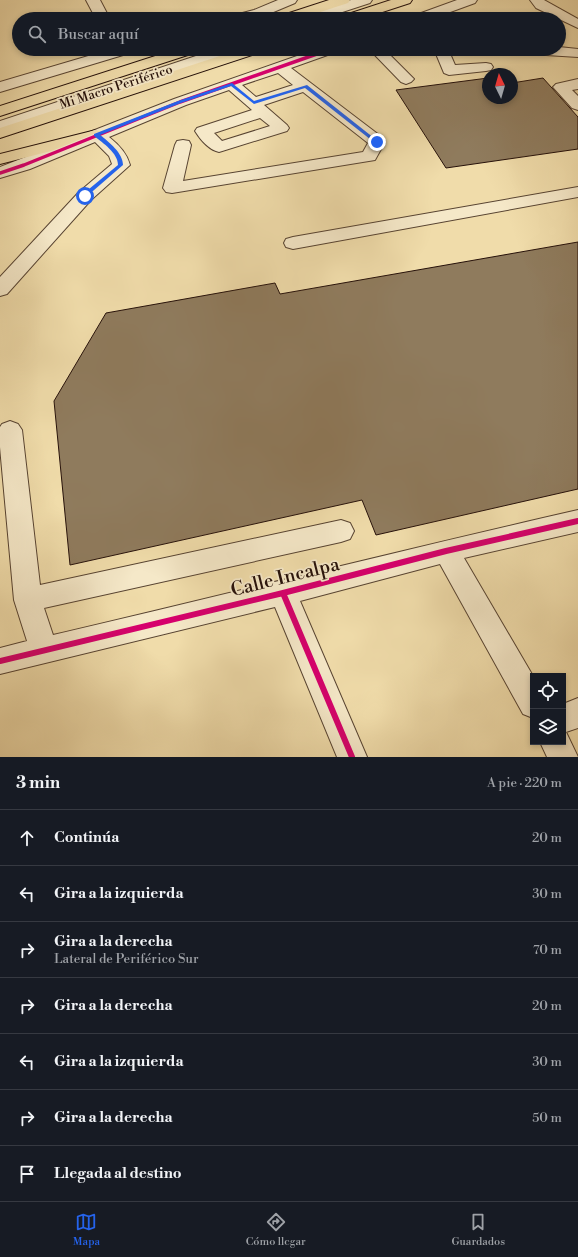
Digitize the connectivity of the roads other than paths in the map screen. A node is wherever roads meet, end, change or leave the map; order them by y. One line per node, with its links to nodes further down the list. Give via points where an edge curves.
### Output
1 (93, 0): 10 (street)
2 (249, 0): 11 (street)
3 (290, 0): 12 (street)
4 (343, 0): 13 (highway)
5 (365, 0): 14 (street)
6 (381, 0): 15 (street)
7 (405, 0): 16 (highway)
8 (470, 0): 17 (street)
9 (537, 0): 18 (street)
10 (99, 12)
11 (258, 12)
12 (261, 12)
13 (306, 12)
14 (328, 12)
15 (345, 12)
16 (368, 12)
17 (437, 12)
18 (555, 12)
19 (566, 18): 20 (street)
20 (578, 24)
21 (103, 56): 35 (street)
22 (170, 56): 38 (highway)
23 (193, 56): 39 (street, Mi Macro Periférico)
24 (211, 56): 40 (street, Mi Macro Periférico)
25 (235, 56): 41 (highway)
26 (311, 56): 29 (street)
27 (383, 56): 31 (street)
28 (444, 56): 30 (street, via 449,70)
29 (280, 67): 32 (street); 34 (street)
30 (482, 68)
31 (406, 79)
32 (232, 84): 37 (street); 42 (street)
33 (578, 84): 36 (street, via 561,87)
34 (305, 86): 37 (street); 43 (street, via 377,142 369,156 172,188)
35 (0, 87)
36 (578, 105)
37 (258, 107): 37 (street, via 281,128 219,148 203,131 240,119)
38 (0, 111)
39 (0, 119)
40 (0, 126)
41 (0, 133)
42 (96, 135): 44 (highway); 45 (street); 48 (street, via 109,145 121,165 85,196)
43 (183, 145)
44 (0, 159)
45 (0, 173)
46 (578, 192): 47 (street)
47 (293, 243)
48 (0, 289)
49 (10, 430): 54 (street)
50 (578, 521): 52 (street, Calle Incalpa)
51 (341, 531): 54 (street)
52 (446, 551): 53 (street, Calle Incalpa); 57 (street)
53 (284, 593): 55 (street, Calle Incalpa); 61 (street)
54 (28, 600): 55 (street)
55 (44, 651): 56 (street, Calle Incalpa)
56 (0, 661)
57 (530, 699)
58 (578, 713): 59 (street)
59 (566, 718)
60 (556, 745): 62 (street)
61 (352, 757)
62 (563, 757)

